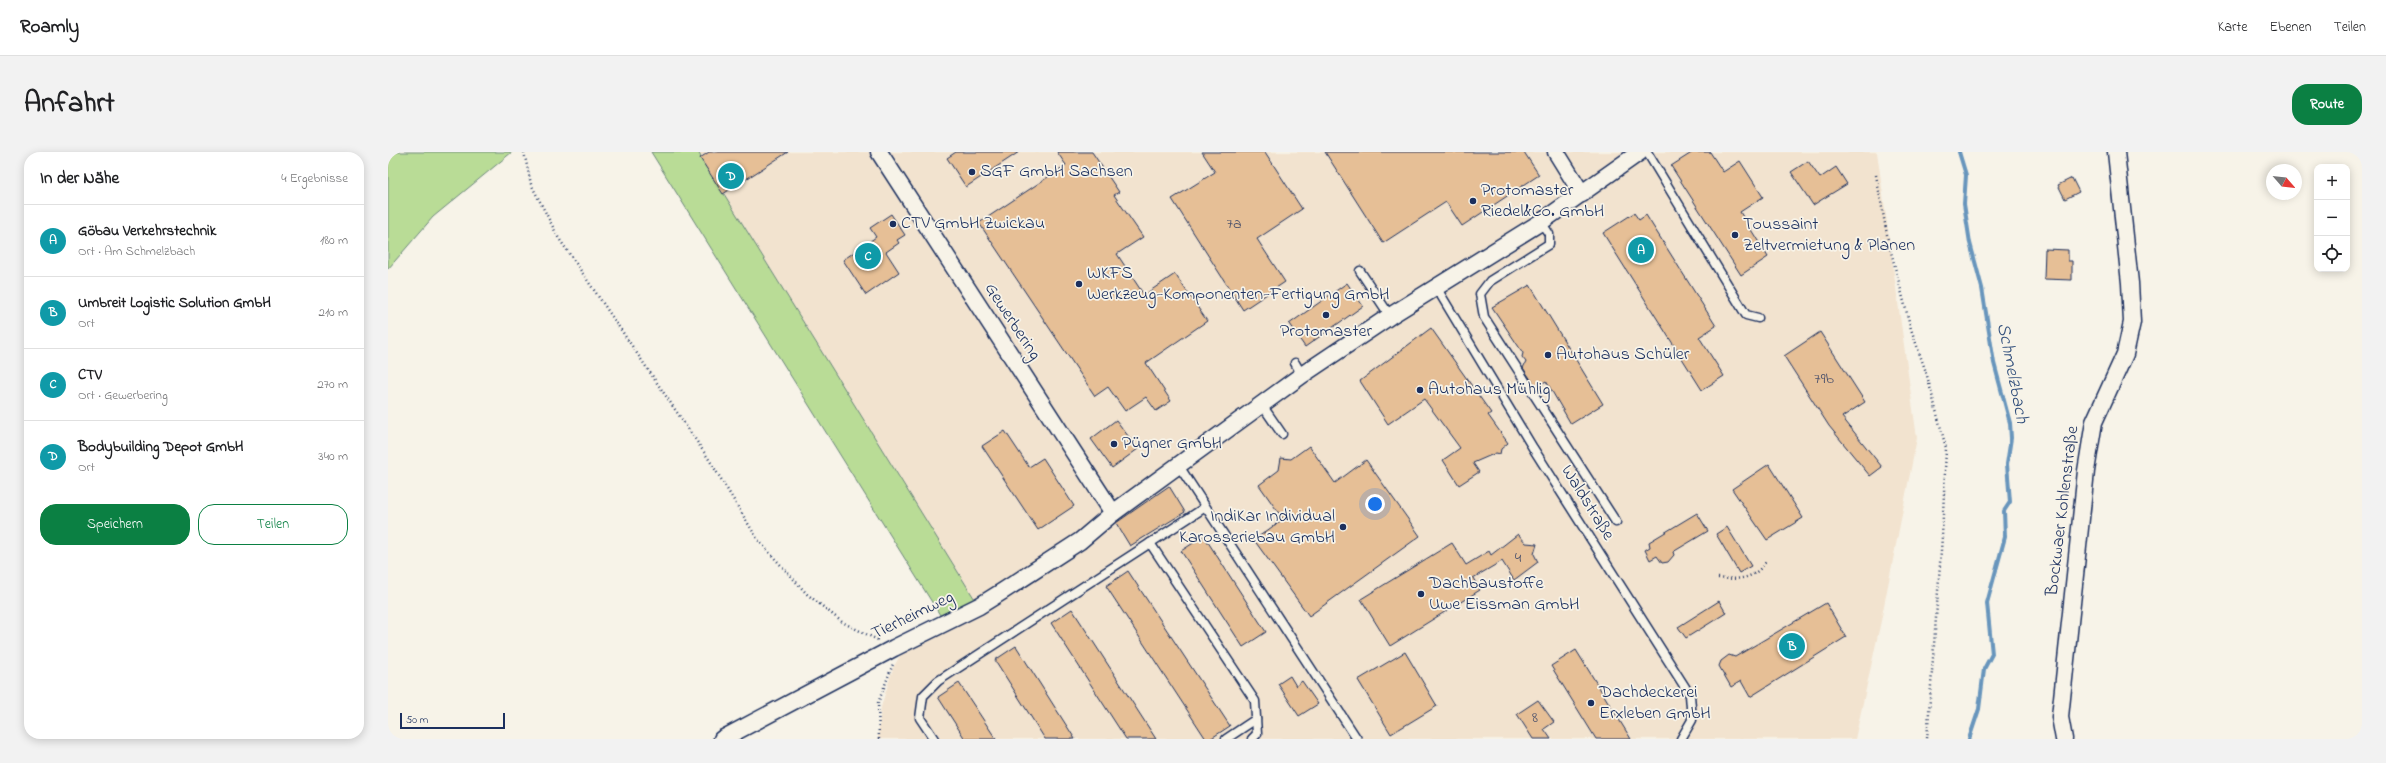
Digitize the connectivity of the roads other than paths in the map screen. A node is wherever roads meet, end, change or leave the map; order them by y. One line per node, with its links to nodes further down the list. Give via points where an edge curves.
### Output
1 (879, 152): 16 (street, Gewerbering)
2 (1556, 152): 6 (street)
3 (1640, 152): 6 (street, Tierheimweg)
4 (1647, 152): 11 (lane, via 1746,315)
5 (2116, 152): 26 (street, Bockwaer Kohlenstraße, via 2132,322 2125,354 2094,422 2087,464 2060,717)
6 (1582, 194): 7 (street, Tierheimweg)
7 (1541, 222): 9 (street, Tierheimweg); 17 (lane, via 1550,234 1549,244 1490,281 1480,294 1484,317)
8 (1360, 271): 10 (lane)
9 (1436, 287): 10 (street, Tierheimweg); 25 (lane, Waldstraße, via 1533,448 1690,695 1692,720)
10 (1390, 316): 12 (street, Tierheimweg, via 1299,369)
11 (1758, 318)
12 (1262, 405): 13 (lane); 14 (street, Tierheimweg)
13 (1282, 434)
14 (1179, 466): 15 (lane); 16 (street, Tierheimweg)
15 (1204, 508): 18 (lane); 24 (lane)
16 (1112, 513): 20 (street, Tierheimweg, via 1080,540 979,606)
17 (1616, 522)
18 (1150, 543): 19 (lane, via 1255,701); 21 (lane, via 938,681 923,696 920,718)
19 (1256, 719): 22 (lane); 23 (lane, via 1257,734)
20 (722, 739)
21 (934, 739)
22 (1226, 739)
23 (1252, 739)
24 (1357, 739)
25 (1681, 739)
26 (2064, 739)

